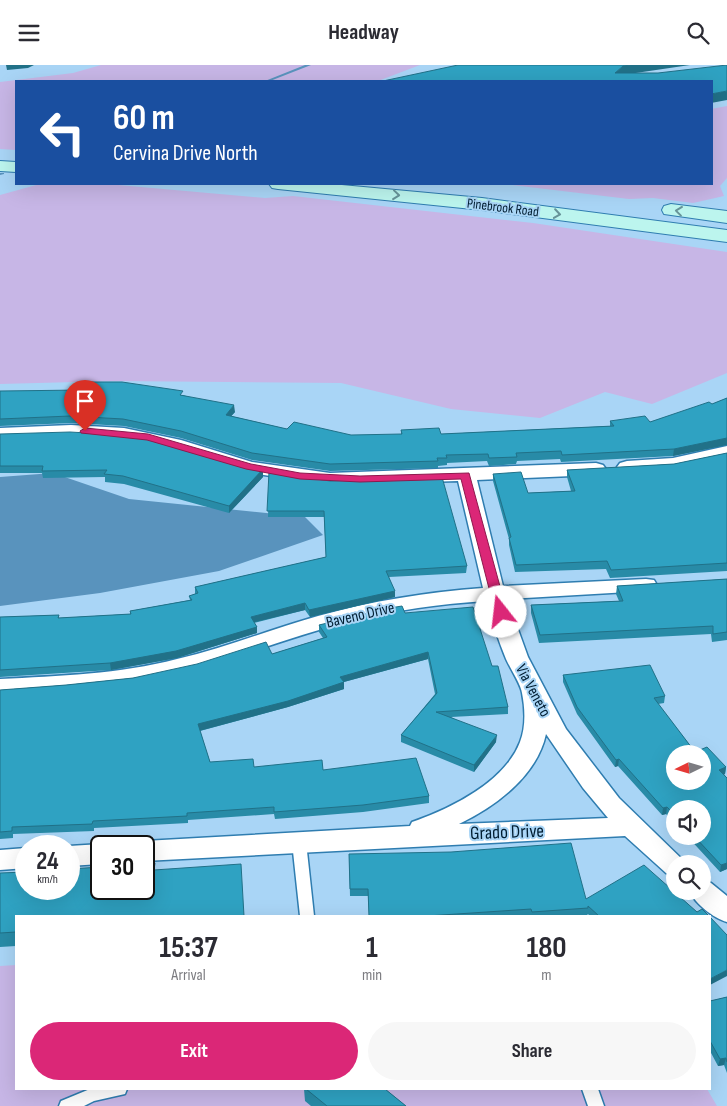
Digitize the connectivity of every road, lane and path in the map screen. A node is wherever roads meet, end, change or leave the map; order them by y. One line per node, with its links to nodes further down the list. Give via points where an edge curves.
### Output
1 (0, 154): 2 (street)
2 (15, 155)
3 (0, 166): 4 (street)
4 (15, 167)
5 (288, 185): 8 (street, Pinebrook Road, one-way to 8, via 473,203)
6 (655, 208): 7 (street, one-way to 6)
7 (727, 217)
8 (727, 236)
9 (0, 434): 11 (street, via 124,433 250,467 330,479)
10 (727, 452): 11 (street, via 663,465)
11 (466, 475): 13 (street, Via Veneto)
12 (665, 583): 13 (street, Baveno Drive)
13 (495, 594): 14 (street, Via Veneto); 15 (street, Baveno Drive, via 434,598 350,614 174,668 76,683)
14 (529, 685): 16 (street, Via Veneto, via 560,737); 17 (street, Grado Drive, via 536,704 534,737 526,755 511,773 480,802 456,816 432,826)
15 (0, 687)
16 (631, 827): 17 (street, Grado Drive); 20 (street, Via Veneto)
17 (383, 837): 18 (street, Grado Drive)
18 (299, 842): 19 (street, Grado Drive); 25 (lane)
19 (155, 850)
20 (666, 857)
21 (15, 859): 22 (street)
22 (0, 860)
23 (711, 898): 24 (street)
24 (727, 912)
25 (307, 915)
26 (114, 1090): 28 (lane)
27 (590, 1090): 29 (lane)
28 (66, 1106)
29 (596, 1106)

